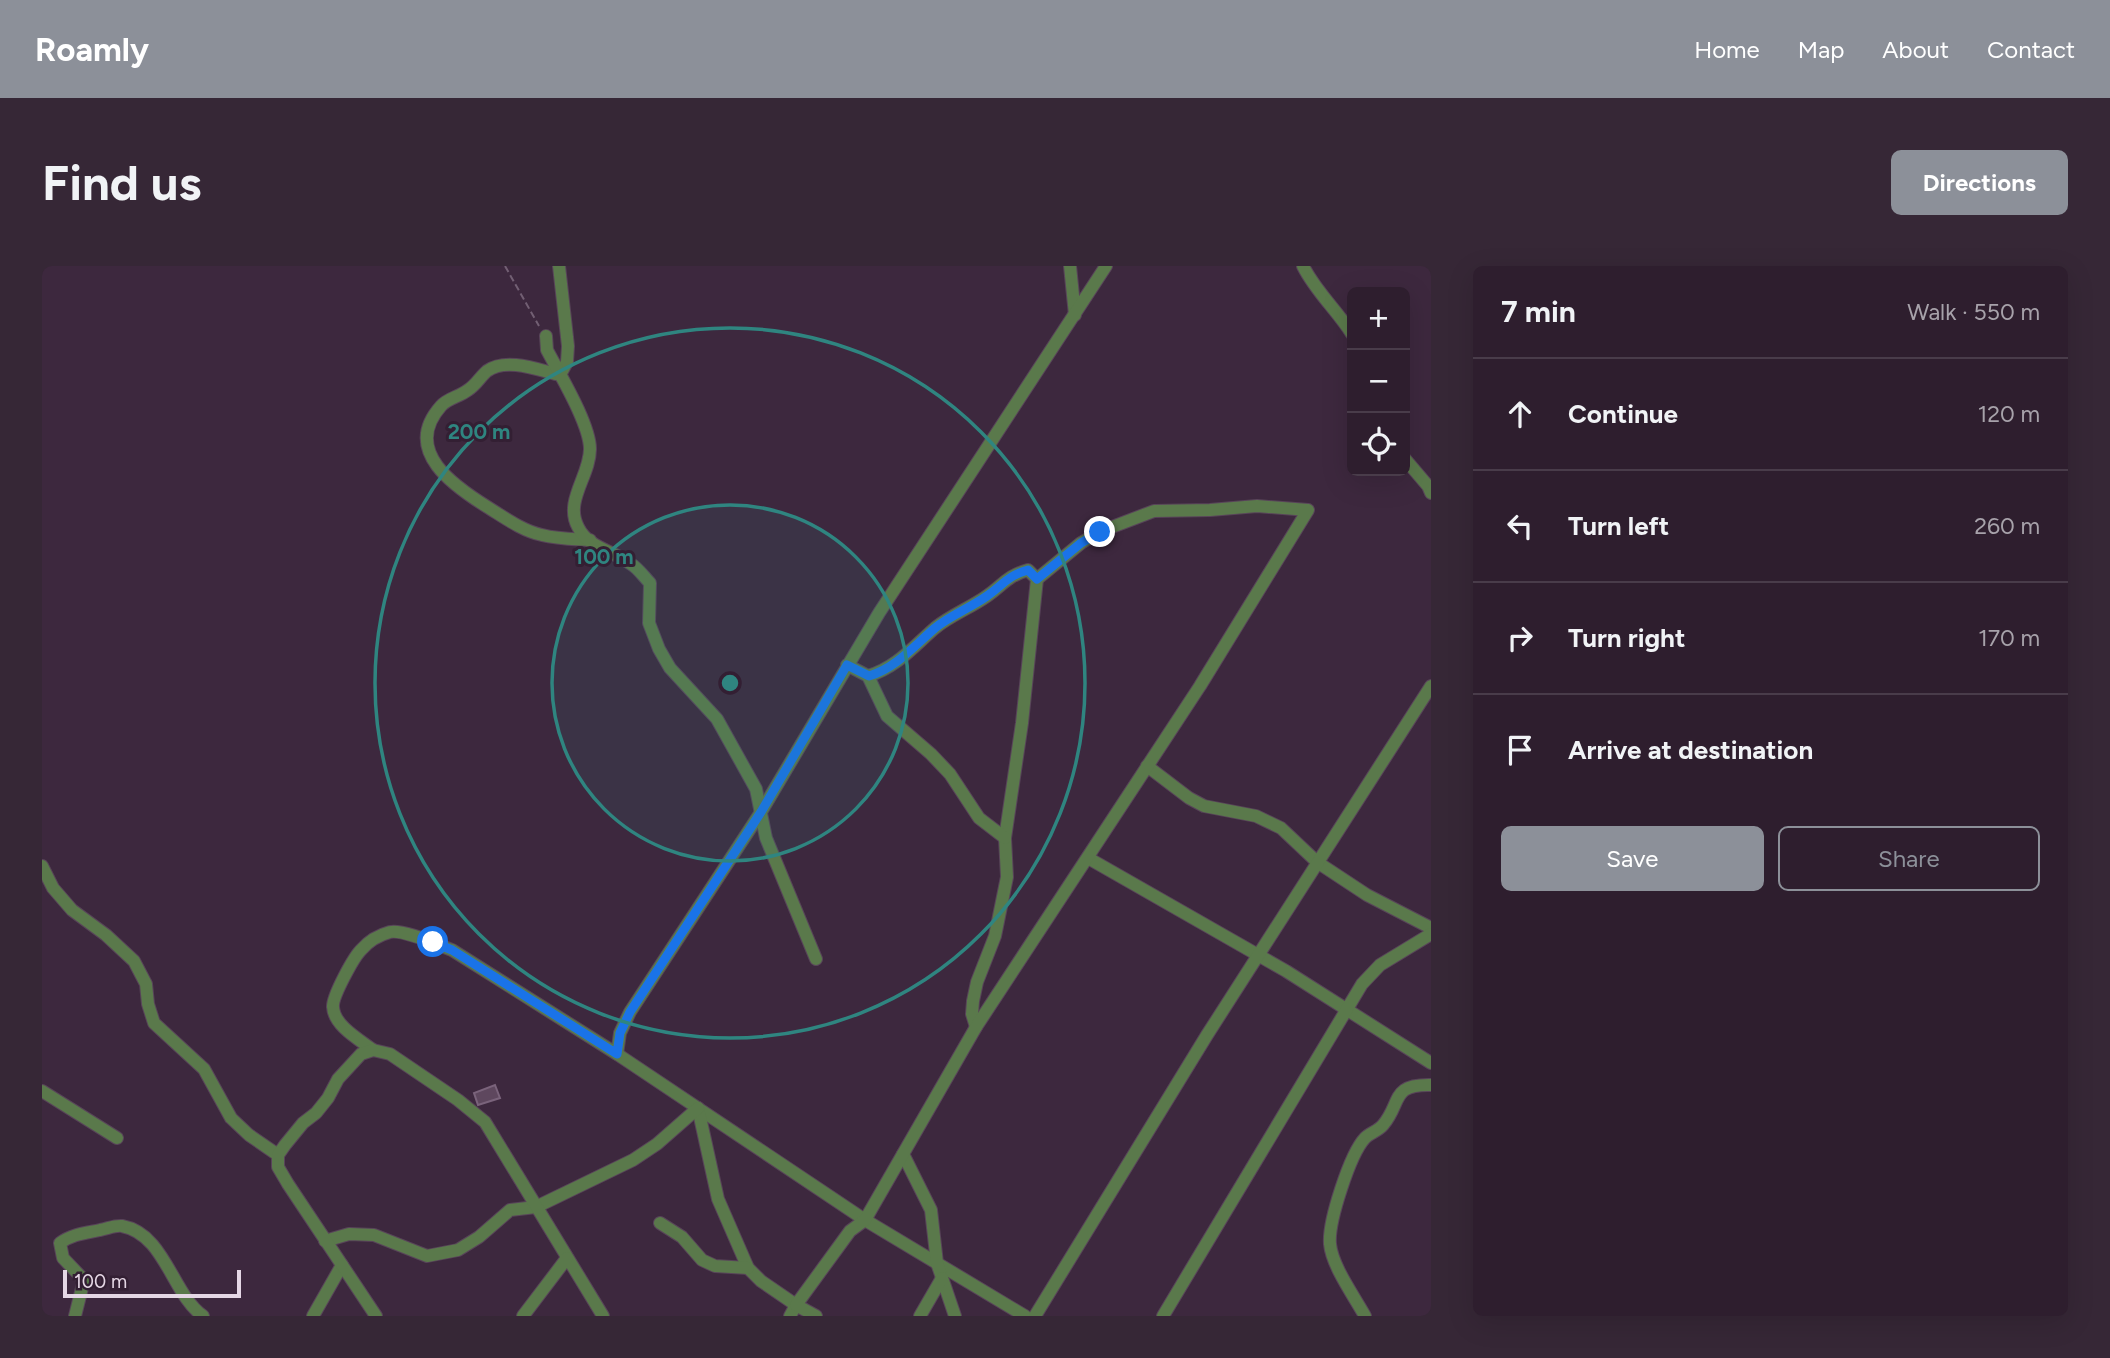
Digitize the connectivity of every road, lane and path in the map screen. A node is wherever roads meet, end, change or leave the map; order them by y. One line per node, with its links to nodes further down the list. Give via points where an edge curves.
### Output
1 (505, 266): 8 (path)
2 (559, 266): 9 (street, via 568,346)
3 (1070, 266): 6 (street)
4 (1106, 266): 6 (street)
5 (1303, 266): 7 (street)
6 (1074, 315): 14 (street)
7 (1347, 326)
8 (546, 336): 9 (street, via 547,350)
9 (560, 375): 12 (street, via 590,448 573,511 578,529); 12 (street, via 522,366 488,371 465,393 443,404 428,426 426,442 450,483 512,522 541,535)
10 (1410, 465): 11 (street)
11 (1431, 493)
12 (590, 540): 18 (street, via 631,563 650,583 649,623 659,649 670,668 717,719 756,789)
13 (1037, 579): 15 (street, via 1028,570 1011,575 936,627 896,663); 17 (street, via 1081,543 1154,511 1257,506 1308,510); 19 (street, via 1023,723)
14 (847, 665): 15 (street); 18 (street)
15 (869, 676): 19 (street, via 887,716 931,754 979,818)
16 (1431, 687): 21 (street)
17 (1147, 766): 20 (street); 21 (street, via 1204,806 1274,824)
18 (761, 812): 26 (street, via 766,838); 30 (street, via 630,1012)
19 (1005, 838): 28 (street, via 1007,877 998,927 973,1001)
20 (1088, 858): 25 (street); 28 (street)
21 (1317, 862): 23 (street, via 1367,895); 25 (street)
22 (42, 866): 37 (street, via 72,910 134,961 146,984 153,1023 204,1069 232,1118)
23 (1431, 928)
24 (1431, 934): 27 (street, via 1380,965)
25 (1258, 954): 27 (street); 58 (street)
26 (816, 959)
27 (1347, 1010): 31 (street); 59 (street)
28 (976, 1027): 36 (street)
29 (373, 1050): 30 (street, via 338,1021 332,1007 359,951 392,931 452,950); 37 (street, via 350,1065); 38 (street, via 407,1064 485,1122)
30 (617, 1054): 34 (street)
31 (1431, 1063)
32 (1431, 1085): 60 (street, via 1404,1090 1396,1098 1381,1128 1366,1137 1356,1151 1341,1191 1330,1243 1336,1268)
33 (42, 1091): 35 (street)
34 (698, 1108): 38 (street, via 633,1160); 39 (street); 44 (street, via 718,1199)
35 (117, 1138)
36 (903, 1154): 39 (street); 43 (street, via 931,1210)
37 (278, 1155): 41 (street, via 278,1167)
38 (536, 1207): 41 (street, via 510,1210 457,1250 427,1256 374,1235 349,1234); 42 (street)
39 (865, 1220): 43 (street); 47 (street, via 850,1231)
40 (660, 1223): 44 (street, via 682,1237 702,1260 715,1266)
41 (326, 1241): 45 (street)
42 (567, 1258): 52 (street); 53 (street)
43 (937, 1263): 46 (street); 57 (street)
44 (748, 1268): 47 (street)
45 (344, 1269): 50 (street); 51 (street)
46 (942, 1278): 55 (street); 56 (street)
47 (793, 1310): 54 (street)
48 (75, 1316): 49 (street, via 84,1280 63,1258 60,1243 70,1236 120,1226 138,1233 155,1249 183,1296)
49 (203, 1316)
50 (313, 1316)
51 (376, 1316)
52 (523, 1316)
53 (603, 1316)
54 (816, 1316)
55 (920, 1316)
56 (955, 1316)
57 (1025, 1316)
58 (1035, 1316)
59 (1163, 1316)
60 (1365, 1316)

